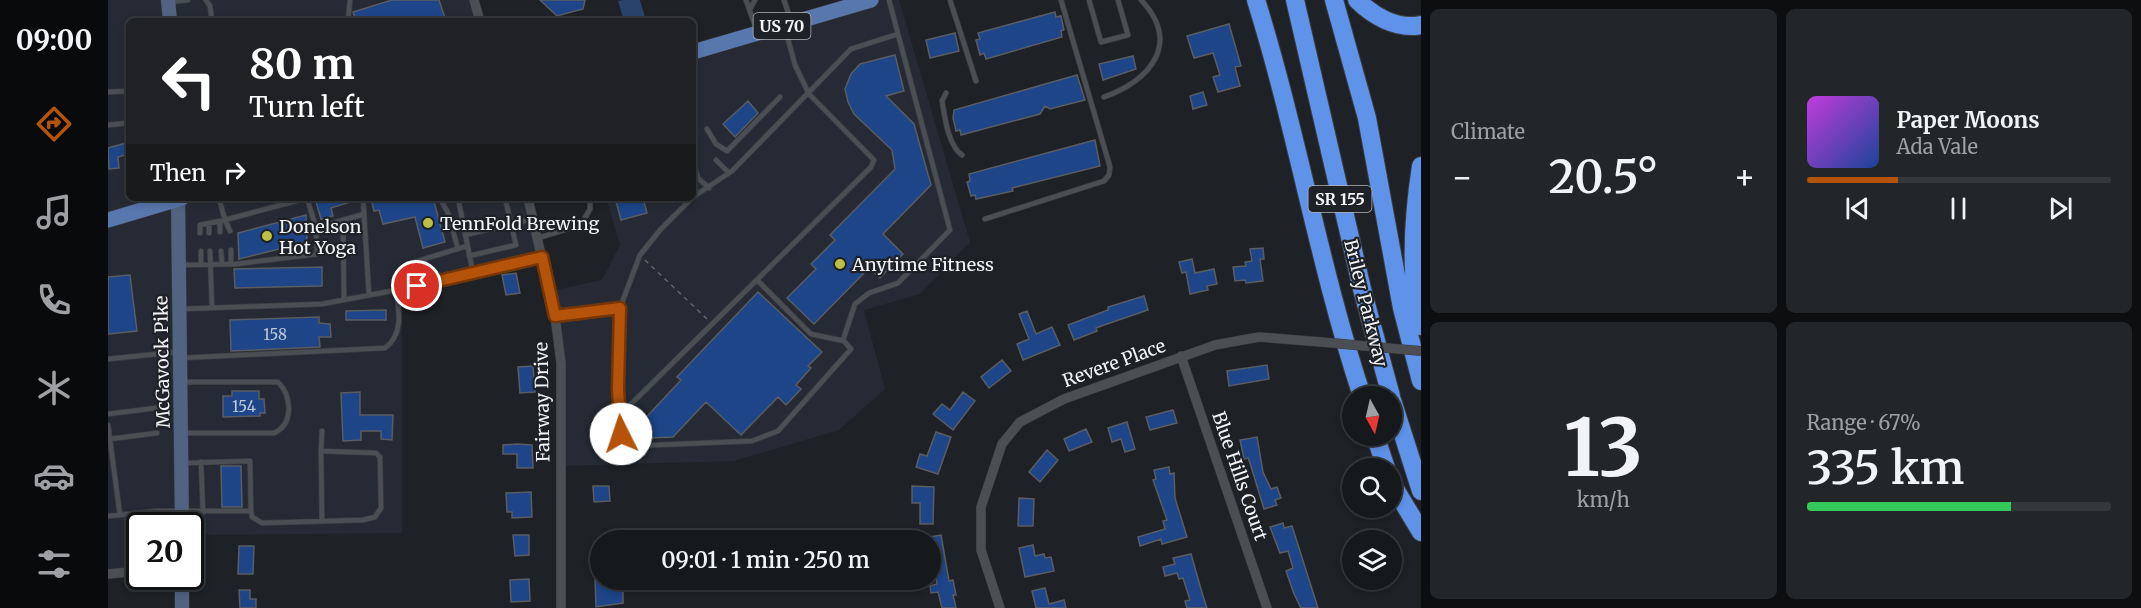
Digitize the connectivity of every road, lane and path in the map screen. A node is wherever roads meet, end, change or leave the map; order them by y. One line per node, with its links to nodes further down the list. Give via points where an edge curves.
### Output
1 (188, 0): 19 (lane)
2 (206, 0): 22 (lane)
3 (350, 0): 23 (lane)
4 (474, 0): 24 (street)
5 (746, 0): 20 (lane)
6 (755, 0): 20 (lane)
7 (784, 0): 25 (lane)
8 (871, 0): 25 (main road, US 70)
9 (889, 0): 28 (lane)
10 (950, 0): 30 (lane)
11 (1061, 0): 61 (lane, via 1097,118 1109,175 1104,181)
12 (1089, 0): 13 (lane, via 1101,42 1128,34)
13 (1118, 0)
14 (1142, 0): 36 (lane, via 1159,25 1158,54 1127,89)
15 (1256, 0): 107 (highway)
16 (1295, 0): 108 (highway, Briley Parkway / SR 155)
17 (1334, 0): 105 (highway, Briley Parkway / SR 155, via 1367,118 1402,308)
18 (1357, 0): 26 (highway, via 1369,12 1397,24)
19 (168, 1): 21 (main road)
20 (750, 9): 27 (lane)
21 (170, 18)
22 (212, 18)
23 (348, 18)
24 (479, 18)
25 (788, 25): 27 (main road, US 70); 34 (lane, via 795,65)
26 (1421, 25)
27 (758, 34): 29 (main road, US 70)
28 (898, 34): 34 (lane, via 851,49); 100 (lane, via 950,230 898,283 869,293 855,304)
29 (696, 51)
30 (976, 81)
31 (126, 91): 32 (lane)
32 (108, 92)
33 (946, 93): 40 (lane, via 943,111 954,150)
34 (809, 94): 44 (lane); 89 (lane, via 874,160)
35 (780, 97): 39 (lane, via 728,151 716,144)
36 (1104, 97)
37 (126, 123): 38 (lane)
38 (108, 125)
39 (707, 129)
40 (962, 155)
41 (716, 160): 44 (lane)
42 (1421, 166): 99 (highway, via 1413,219)
43 (696, 172): 45 (lane)
44 (729, 173): 45 (lane)
45 (709, 188): 46 (lane)
46 (696, 196)
47 (169, 201): 62 (main road)
48 (179, 201): 87 (main road, McGavock Pike)
49 (219, 201): 64 (lane)
50 (296, 201): 64 (lane)
51 (308, 201): 67 (lane)
52 (363, 201): 59 (lane)
53 (459, 201): 72 (lane)
54 (506, 201): 66 (lane)
55 (529, 201): 60 (street, Fairway Drive)
56 (590, 201): 73 (lane, via 581,225)
57 (690, 201): 95 (lane, via 640,255)
58 (442, 202): 75 (lane)
59 (364, 214): 63 (lane); 92 (lane)
60 (533, 219): 66 (lane); 73 (street, Fairway Drive)
61 (985, 219)
62 (108, 220)
63 (343, 220): 67 (lane); 93 (lane)
64 (222, 221): 65 (lane); 68 (lane); 69 (lane)
65 (209, 224): 70 (lane, via 200,225); 71 (lane)
66 (511, 224): 72 (lane); 80 (lane, via 516,245)
67 (316, 228): 85 (lane, via 317,254)
68 (230, 231)
69 (220, 232)
70 (200, 233)
71 (209, 233)
72 (465, 235): 74 (lane)
73 (538, 238): 81 (street, Fairway Drive)
74 (467, 246): 75 (lane); 80 (lane)
75 (458, 249): 90 (lane, via 411,263)
76 (231, 250): 85 (lane)
77 (201, 251): 86 (lane)
78 (210, 251): 83 (lane)
79 (221, 251): 84 (lane)
80 (469, 256): 88 (lane)
81 (542, 257): 88 (lane); 97 (street, Fairway Drive)
82 (645, 260): 98 (path)
83 (210, 264): 84 (lane); 86 (lane); 94 (lane)
84 (222, 264): 85 (lane)
85 (234, 264)
86 (201, 265): 87 (lane)
87 (179, 266): 96 (main road, McGavock Pike)
88 (473, 273): 90 (lane)
89 (757, 280): 98 (lane); 100 (lane, via 812,334)
90 (417, 286): 91 (lane)
91 (396, 290): 92 (lane); 102 (lane, via 399,328 385,348)
92 (369, 295): 93 (lane)
93 (344, 300): 94 (lane)
94 (212, 308): 96 (lane)
95 (620, 308): 97 (lane); 111 (lane)
96 (179, 309): 102 (main road, McGavock Pike)
97 (555, 316): 135 (street, Fairway Drive, via 561,363)
98 (712, 324): 111 (lane)
99 (1421, 326)
100 (844, 341): 111 (lane, via 851,349 778,431 752,441 632,446 622,442)
101 (1421, 351): 103 (street, Revere Place, bridge, via 1240,338)
102 (180, 355): 104 (lane); 106 (main road, McGavock Pike)
103 (1181, 356): 136 (street, Revere Place, via 1064,399 1020,422 1002,444 981,507 981,550); 137 (street, Blue Hills Court)
104 (108, 359)
105 (1421, 381)
106 (180, 382): 116 (main road, McGavock Pike); 116 (lane, via 271,380 282,387 289,414 285,426 274,433)
107 (1359, 386)
108 (1388, 386)
109 (156, 408): 110 (lane)
110 (108, 414)
111 (620, 415)
112 (108, 425): 117 (lane)
113 (322, 431): 118 (lane)
114 (1402, 432): 121 (highway, Briley Parkway / SR 155)
115 (157, 433): 117 (lane)
116 (181, 433): 120 (main road, McGavock Pike)
117 (110, 439): 127 (lane)
118 (321, 451): 129 (lane); 129 (lane, via 376,453 381,457 381,508 375,517)
119 (201, 462): 120 (lane); 123 (lane, via 250,461); 125 (lane)
120 (181, 463): 124 (main road, McGavock Pike)
121 (1421, 491)
122 (1402, 501): 130 (highway)
123 (251, 511): 125 (lane); 129 (lane, via 252,518 262,523)
124 (182, 512)
125 (203, 512)
126 (126, 514): 127 (lane)
127 (120, 515): 128 (lane)
128 (108, 516)
129 (322, 520)
130 (1421, 532)
131 (126, 572): 132 (street)
132 (108, 574)
133 (182, 590): 134 (main road)
134 (182, 608)
135 (561, 608)
136 (1000, 608)
137 (1267, 608)

